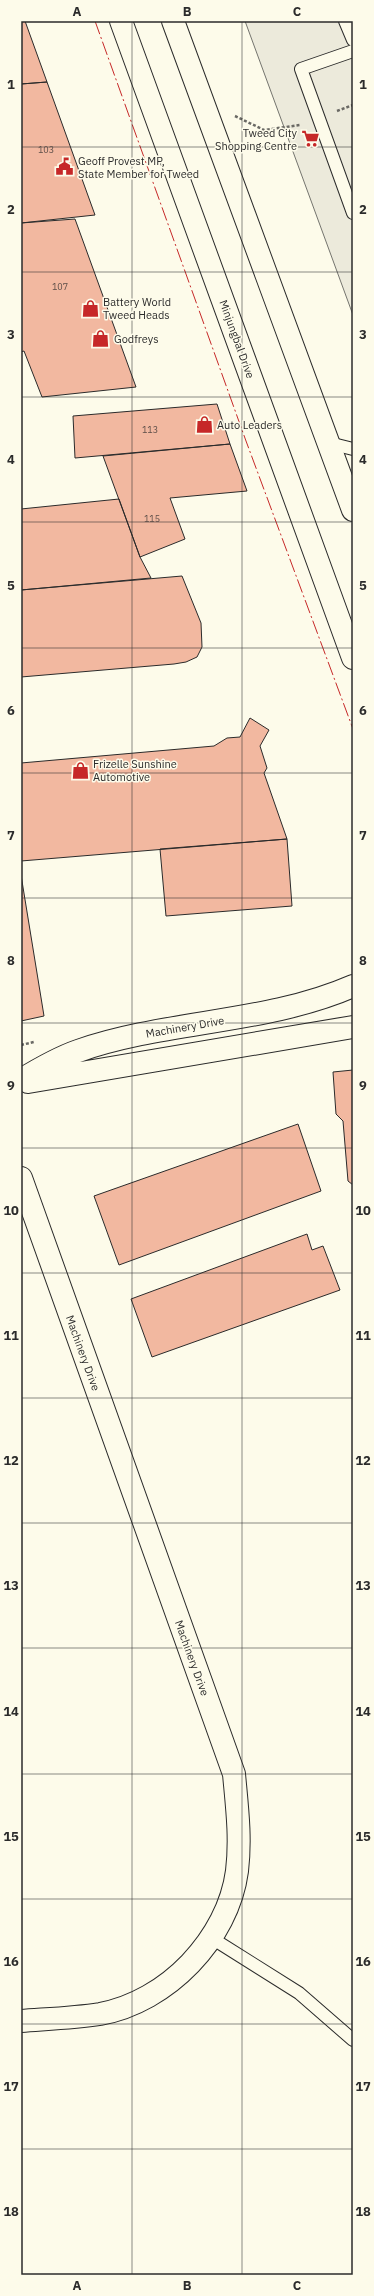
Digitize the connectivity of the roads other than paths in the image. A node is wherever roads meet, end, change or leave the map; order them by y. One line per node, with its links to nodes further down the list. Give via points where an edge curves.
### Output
1 (121, 21): 10 (street, Minjungbal Drive)
2 (173, 21): 7 (street)
3 (345, 21): 4 (lane)
4 (353, 40)
5 (353, 51): 6 (lane, via 301,70)
6 (353, 213)
7 (329, 443): 8 (lane); 9 (street)
8 (353, 449)
9 (351, 496)
10 (353, 658)
11 (353, 986): 13 (street, Machinery Drive, via 301,1005 96,1046 62,1058)
12 (353, 1027): 14 (street)
13 (21, 1080)
14 (21, 1084)
15 (21, 1178): 16 (street, Machinery Drive, via 234,1774 240,1836 237,1873 222,1919)
16 (210, 1938): 17 (street, Machinery Drive, via 178,1975 127,2006 100,2014); 18 (lane, via 299,1993)
17 (21, 2021)
18 (353, 2040)

